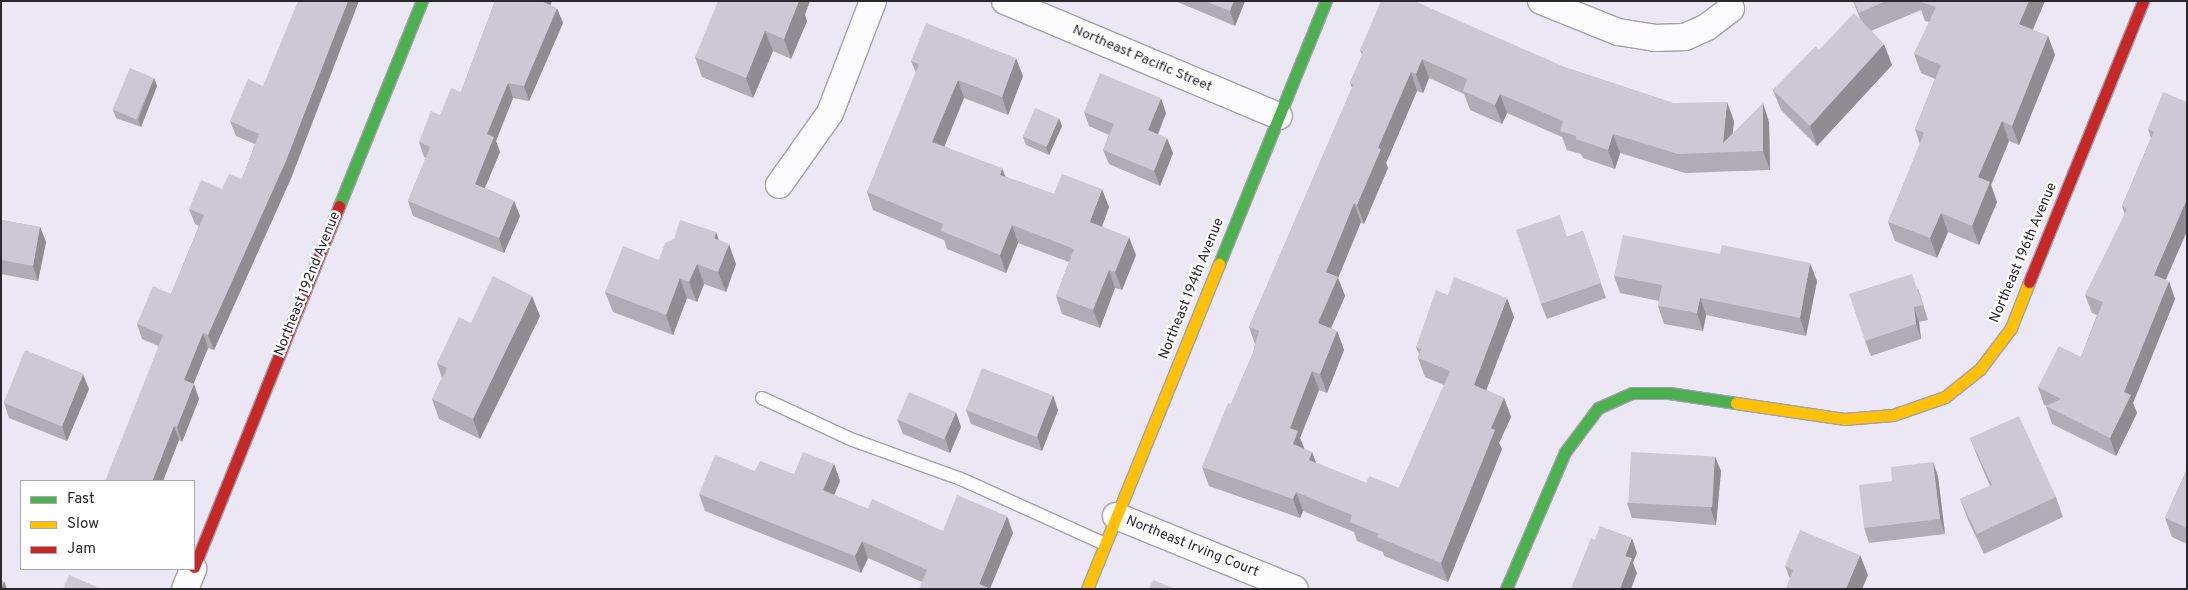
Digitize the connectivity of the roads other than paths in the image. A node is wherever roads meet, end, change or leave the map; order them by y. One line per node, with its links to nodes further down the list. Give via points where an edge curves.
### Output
1 (422, 1): 13 (street, Northeast 192nd Avenue)
2 (873, 1): 9 (street, via 830,113)
3 (1005, 1): 8 (street, Northeast Pacific Street)
4 (1326, 1): 8 (street, Northeast 194th Avenue)
5 (1541, 1): 7 (street, via 1618,32 1654,38 1685,37 1707,27)
6 (2143, 1): 18 (street, Northeast 196th Avenue, via 2011,328 1980,370 1945,398 1893,415 1844,420 1668,393 1632,393 1598,408 1564,452)
7 (1731, 9)
8 (1280, 116): 11 (street, Northeast 194th Avenue)
9 (779, 185)
10 (762, 398): 12 (lane, via 853,440 962,479)
11 (1116, 516): 12 (street, Northeast 194th Avenue); 17 (street, Northeast Irving Court)
12 (1105, 544): 16 (street, Northeast 194th Avenue)
13 (195, 563)
14 (192, 570): 15 (street, Northeast 192nd Avenue)
15 (185, 589)
16 (1087, 589)
17 (1295, 589)
18 (1506, 589)

